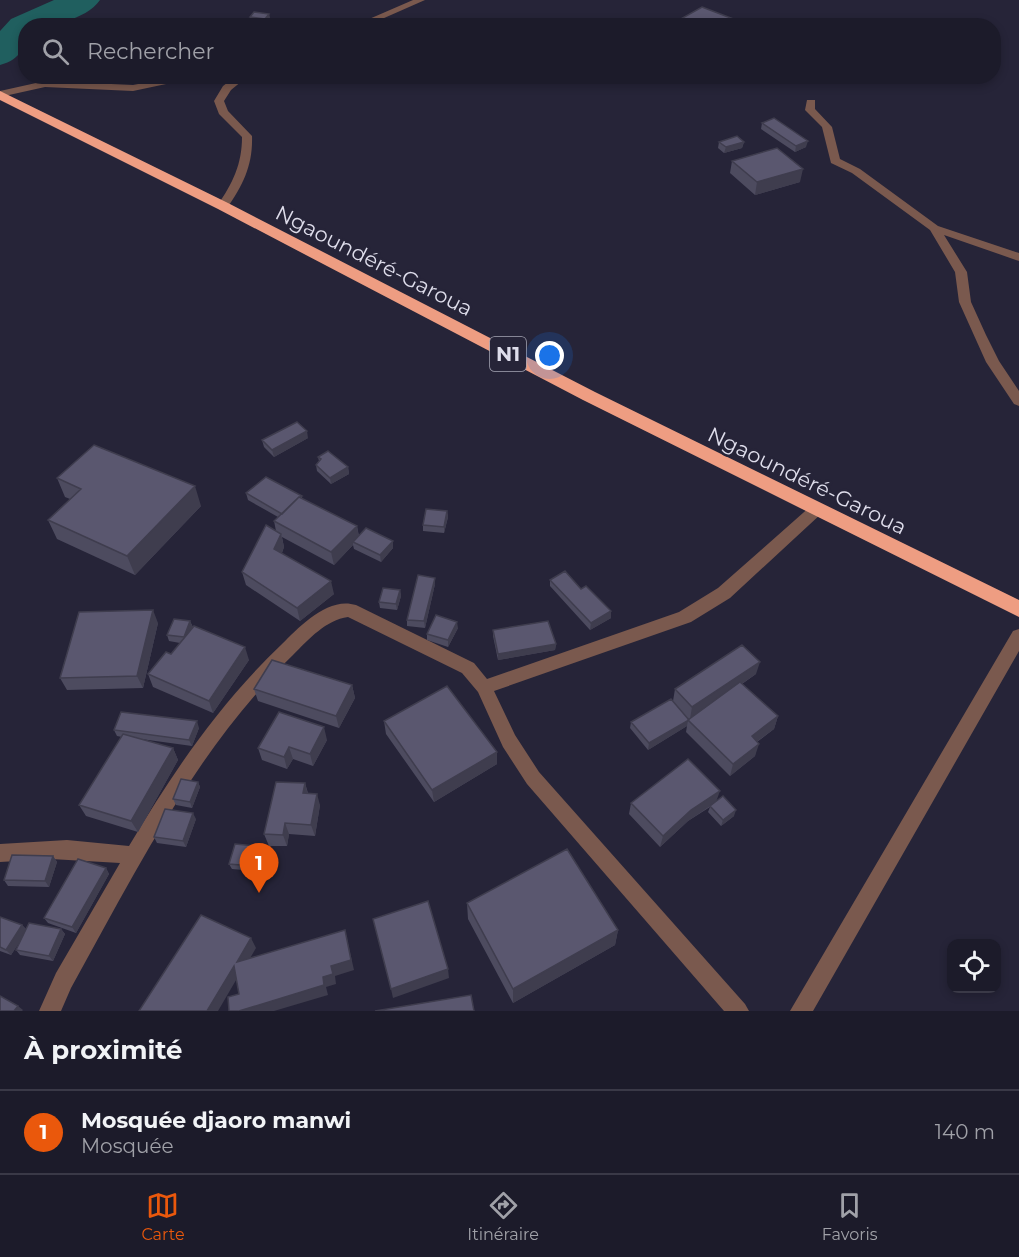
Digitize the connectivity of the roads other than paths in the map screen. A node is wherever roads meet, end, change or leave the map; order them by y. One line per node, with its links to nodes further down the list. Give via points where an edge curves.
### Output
1 (421, 0): 2 (street)
2 (377, 18)
3 (45, 84): 5 (street, via 133,88)
4 (45, 84): 7 (street)
5 (155, 84)
6 (232, 84): 9 (street, via 219,101 223,112 247,136 248,155 242,177)
7 (0, 95): 9 (highway, Ngaoundéré-Garoua / N1)
8 (811, 102): 10 (street, via 810,110 823,118 829,131 835,161 856,171)
9 (223, 206): 13 (highway, Ngaoundéré-Garoua / N1, via 589,396)
10 (934, 228): 11 (street); 12 (street, via 961,272 965,302 984,344)
11 (1019, 257)
12 (1019, 401)
13 (818, 509): 14 (highway, Ngaoundéré-Garoua / N1); 16 (street, via 724,593 685,617)
14 (1019, 609)
15 (1019, 636): 21 (street)
16 (484, 687): 18 (street, via 468,668 365,615 335,611 321,618 275,659 229,712 188,765); 20 (street, via 509,741 533,777)
17 (0, 853): 18 (street, via 84,848)
18 (134, 856): 19 (street)
19 (50, 1011)
20 (738, 1011)
21 (801, 1011)

